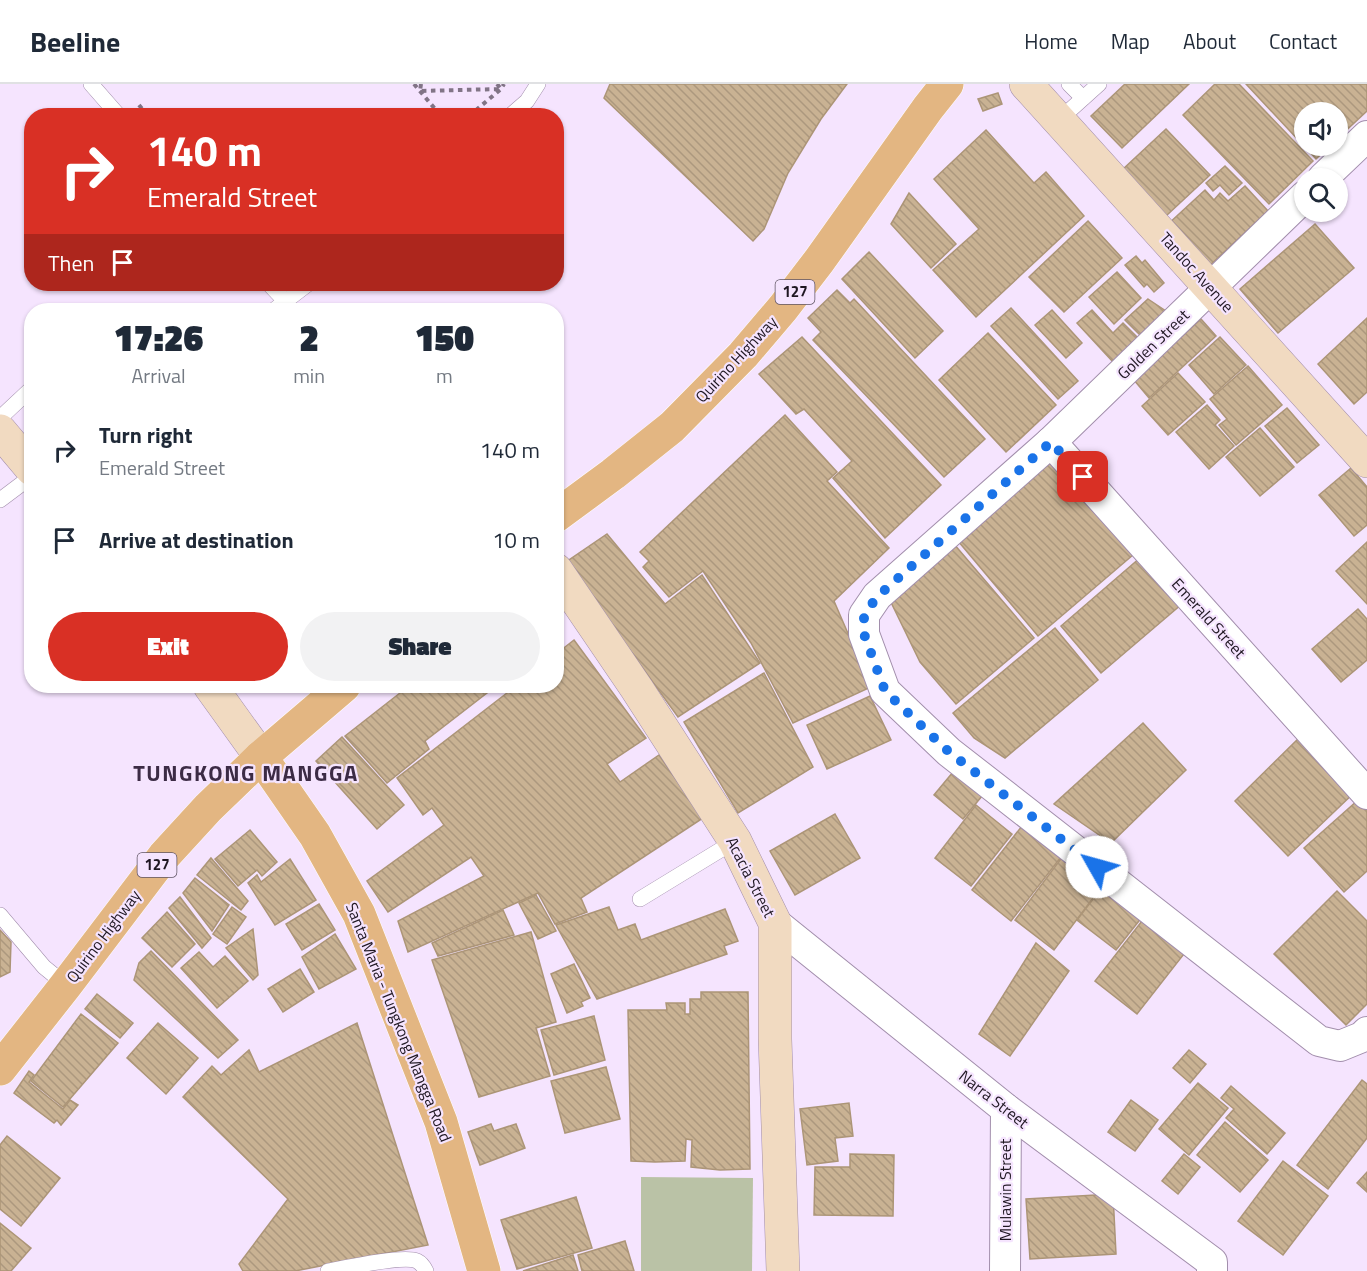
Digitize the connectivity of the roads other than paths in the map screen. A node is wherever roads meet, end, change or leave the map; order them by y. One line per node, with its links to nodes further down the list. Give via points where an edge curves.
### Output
1 (91, 84): 8 (lane)
2 (538, 84): 9 (lane)
3 (947, 84): 25 (main road, Quirino Highway / 127, via 819,261 743,355 672,427)
4 (1026, 84): 10 (street, Tandoc Avenue)
5 (1070, 84): 7 (lane)
6 (1099, 84): 7 (lane)
7 (1083, 99): 10 (lane)
8 (112, 108)
9 (519, 108)
10 (1059, 120): 14 (street, Tandoc Avenue)
11 (1365, 142): 12 (street)
12 (1335, 168)
13 (1294, 207): 14 (street, Golden Street)
14 (1211, 288): 20 (street, Golden Street); 22 (street, Tandoc Avenue)
15 (299, 291): 16 (lane)
16 (284, 303)
17 (24, 395): 18 (lane)
18 (0, 418)
19 (0, 431): 21 (street)
20 (1051, 442): 30 (street, Emerald Street); 36 (street, Golden Street, via 877,597 864,615 864,634 885,691 949,752 1319,1041 1340,1046)
21 (24, 459)
22 (1367, 461)
23 (24, 482): 24 (lane)
24 (0, 500)
25 (564, 510)
26 (564, 582): 31 (street, Acacia Street)
27 (215, 693): 29 (street)
28 (336, 693): 29 (main road, Quirino Highway / 127)
29 (261, 757): 35 (main road, Quirino Highway / 127, via 164,856); 41 (main road, Santa Maria - Tungkong Mangga Road, via 315,836 359,914 441,1122)
30 (1367, 794)
31 (735, 841): 32 (lane); 34 (street, Acacia Street)
32 (639, 899)
33 (0, 915): 35 (lane, via 44,967)
34 (775, 923): 38 (street, Narra Street); 42 (street, Acacia Street)
35 (66, 985): 37 (main road, Quirino Highway / 127)
36 (1367, 1032)
37 (0, 1069)
38 (1006, 1109): 43 (street, Mulawin Street); 44 (street, Narra Street, via 1212,1262)
39 (328, 1271): 40 (lane, via 400,1259 415,1260)
40 (426, 1271)
41 (484, 1271)
42 (783, 1271)
43 (1005, 1271)
44 (1212, 1271)

